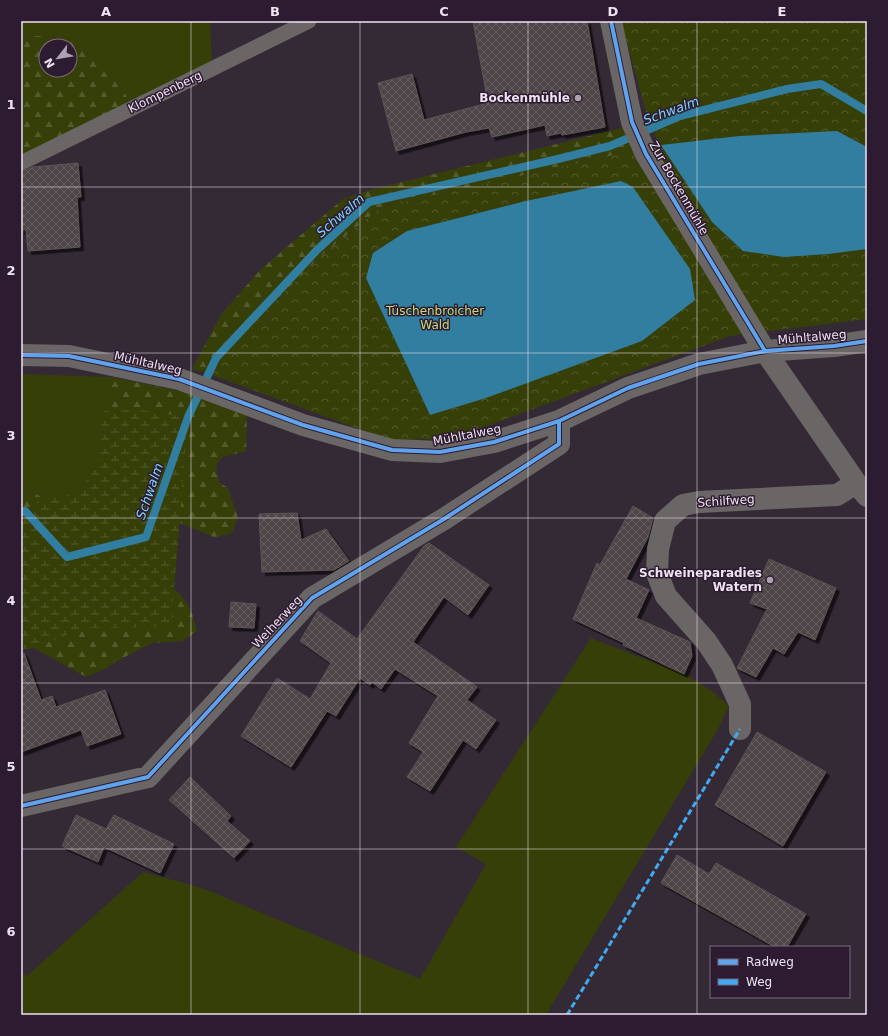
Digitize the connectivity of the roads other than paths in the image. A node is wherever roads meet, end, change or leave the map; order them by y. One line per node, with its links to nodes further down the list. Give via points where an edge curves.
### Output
1 (309, 21): 3 (lane, Klompenberg)
2 (612, 21): 5 (street, Zur Bockenmühle, via 632,122 646,154)
3 (21, 163)
4 (867, 341): 5 (street, Mühltalweg)
5 (765, 351): 7 (street, Mühltalweg, via 692,366 628,388); 8 (street, Schilfweg)
6 (21, 355): 7 (street, Mühltalweg, via 69,356 179,379 303,425 392,450 440,452 494,442)
7 (559, 420): 10 (street, Weiherweg, via 559,444 312,598 148,777)
8 (861, 489): 9 (street, Schilfweg, via 837,495 699,502 683,505 665,521 658,549 657,573 666,596 706,641 722,665 740,704)
9 (740, 729)
10 (21, 806)

